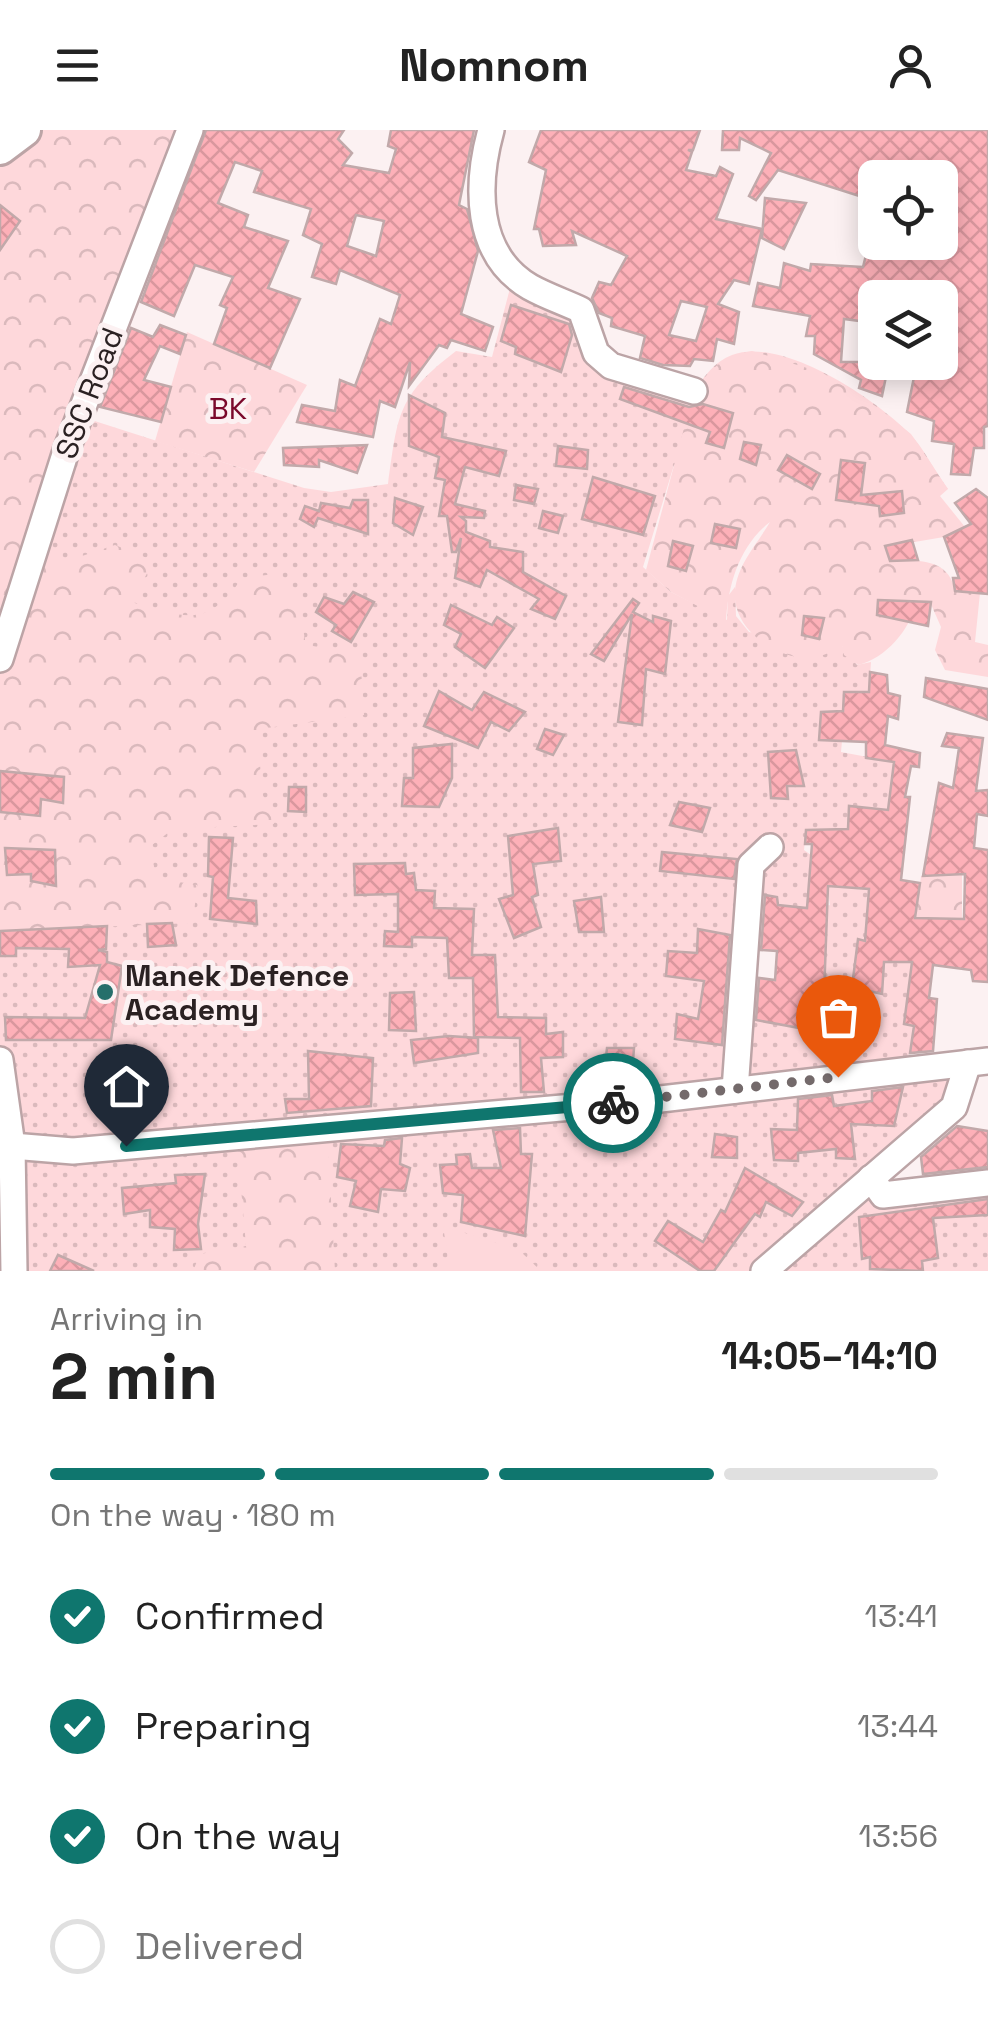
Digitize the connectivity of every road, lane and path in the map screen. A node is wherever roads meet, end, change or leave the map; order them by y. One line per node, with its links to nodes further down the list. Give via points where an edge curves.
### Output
1 (24, 130): 4 (main road)
2 (190, 130): 6 (street, SSC Road, via 66,451)
3 (491, 130): 5 (street, via 479,202 508,268 528,286 581,310 596,353 610,366)
4 (0, 148)
5 (694, 391)
6 (0, 659)
7 (770, 847): 10 (street, via 752,865)
8 (0, 1060): 11 (street)
9 (978, 1062): 10 (street); 12 (street, via 954,1106)
10 (735, 1090): 11 (street, via 74,1151)
11 (12, 1146): 14 (street)
12 (871, 1178): 13 (street, via 882,1196); 15 (street)
13 (988, 1183)
14 (14, 1271)
15 (764, 1271)

